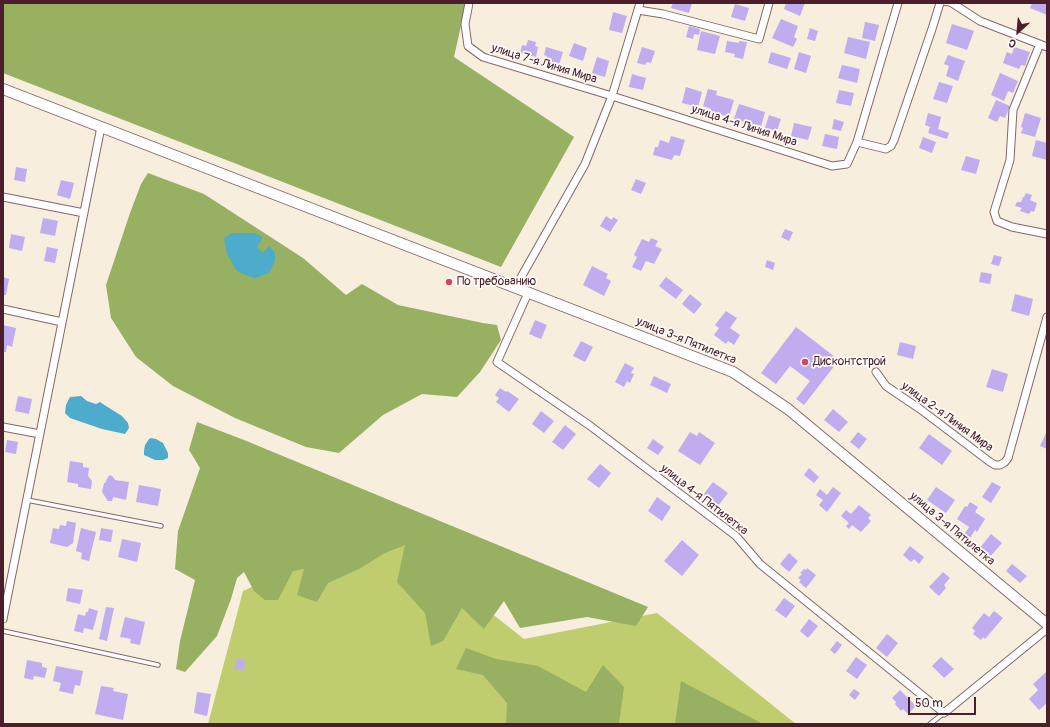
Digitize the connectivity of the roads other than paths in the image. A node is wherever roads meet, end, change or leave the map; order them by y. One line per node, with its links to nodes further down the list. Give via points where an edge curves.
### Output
1 (469, 3): 11 (street, улица 7-я Линия Мира, via 466,24 468,46 483,57)
2 (769, 3): 7 (street, via 759,39)
3 (898, 3): 13 (street, улица 4-я Линия Мира)
4 (940, 3): 13 (street, via 891,146 886,148)
5 (944, 3): 6 (lane)
6 (953, 4): 8 (street, via 980,20)
7 (639, 6): 11 (street)
8 (1040, 44): 9 (street); 16 (street, via 1013,110 1010,160 994,212 997,221 1012,227)
9 (1047, 47)
10 (3, 88): 12 (main road, улица 3-я Пятилетка)
11 (612, 96): 13 (street, улица 4-я Линия Мира, via 832,166 847,164); 17 (street, via 585,164)
12 (101, 127): 15 (street); 17 (main road, улица 3-я Пятилетка)
13 (856, 142)
14 (3, 197): 15 (street)
15 (84, 213): 21 (street)
16 (1047, 234)
17 (515, 288): 18 (main road, улица 3-я Пятилетка)
18 (528, 293): 28 (main road, улица 3-я Пятилетка, via 733,372 788,409); 32 (street, улица 4-я Пятилетка, via 497,362 589,425 736,536 760,564)
19 (3, 309): 21 (street)
20 (1047, 317): 22 (street, улица 2-я Линия Мира, via 1008,458 1000,465 994,465 886,386)
21 (62, 322): 24 (street)
22 (876, 372)
23 (3, 427): 24 (street)
24 (40, 434): 25 (street)
25 (27, 500): 26 (lane); 27 (street)
26 (161, 526)
27 (3, 619)
28 (1047, 624)
29 (1047, 629): 32 (street)
30 (3, 631): 31 (lane)
31 (158, 665)
32 (944, 713): 33 (lane)
33 (930, 724)

